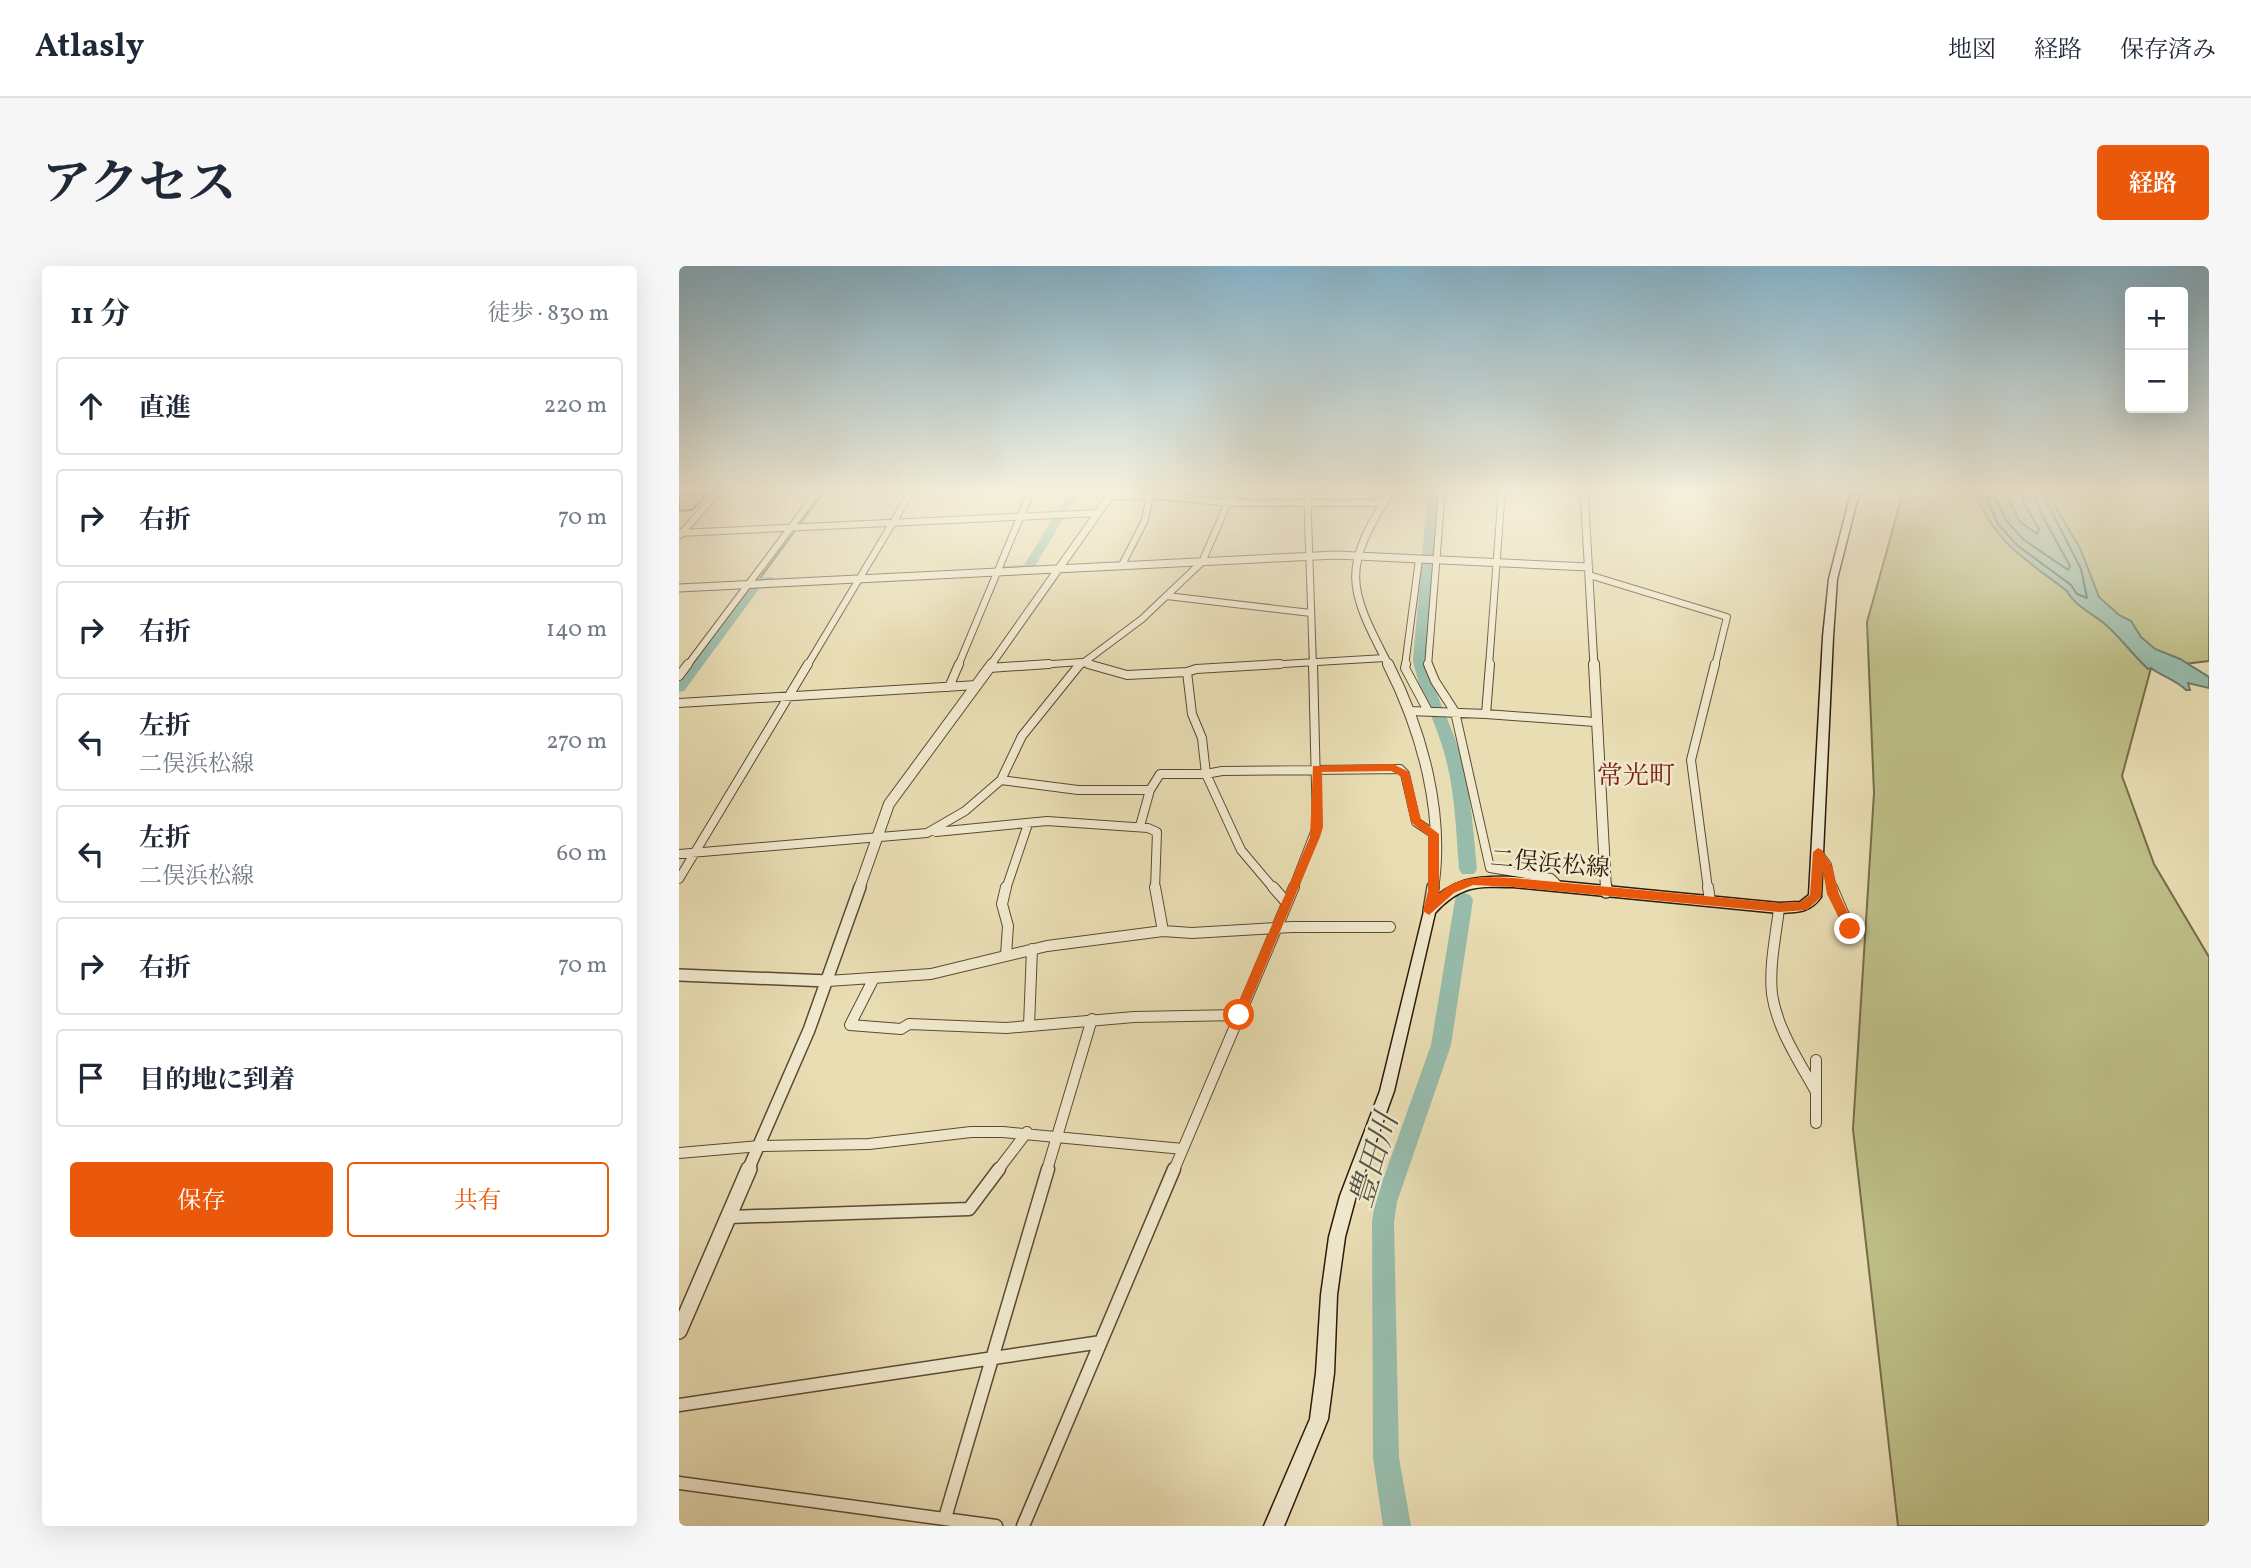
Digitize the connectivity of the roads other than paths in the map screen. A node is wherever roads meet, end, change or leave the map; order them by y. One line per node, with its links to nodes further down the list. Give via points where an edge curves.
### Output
1 (777, 548): 24 (street)
2 (879, 548): 23 (street)
3 (1008, 548): 22 (street)
4 (1073, 548): 20 (street)
5 (1131, 548): 19 (street)
6 (1208, 548): 17 (street)
7 (1308, 548): 14 (street)
8 (1362, 548): 13 (street)
9 (1436, 548): 16 (street)
10 (1498, 548): 18 (street)
11 (1588, 548): 21 (street)
12 (1841, 548): 53 (main road, 二俣浜松線, via 1828,636)
13 (1358, 555): 14 (street); 15 (street); 28 (street, via 1356,596)
14 (1308, 556): 17 (street); 27 (street)
15 (1421, 559): 16 (street); 39 (street, via 1405,668)
16 (1435, 560): 18 (street); 40 (street, via 1428,665)
17 (1202, 562): 19 (street); 26 (street)
18 (1497, 562): 21 (street); 41 (street)
19 (1122, 565): 20 (street)
20 (1059, 568): 22 (street); 31 (street)
21 (1589, 571): 42 (street); 58 (street, via 1727,617 1691,760)
22 (997, 572): 23 (street); 35 (street)
23 (861, 579): 24 (street); 36 (street)
24 (749, 584): 25 (street); 33 (street)
25 (679, 588)
26 (1167, 596): 27 (street); 29 (street, via 1123,635)
27 (1311, 613): 30 (street)
28 (1385, 658): 30 (street); 38 (street)
29 (1082, 662): 31 (street); 32 (street, via 1126,675); 45 (street, via 1022,736)
30 (1313, 664): 32 (street); 43 (street)
31 (989, 668): 34 (street)
32 (1187, 672): 44 (street)
33 (679, 676)
34 (977, 685): 35 (street); 51 (street, via 889,804)
35 (949, 687): 36 (street)
36 (790, 696): 37 (street); 52 (street)
37 (679, 703)
38 (1410, 711): 39 (street); 50 (street, via 1423,752)
39 (1430, 711): 40 (street)
40 (1452, 712): 41 (street); 56 (street, via 1490,867 1551,878)
41 (1486, 714): 42 (street)
42 (1595, 722): 57 (street)
43 (1317, 769): 44 (street); 50 (street, via 1399,769 1405,774 1416,822); 59 (street, via 1318,827)
44 (1206, 774): 46 (street, via 1160,774); 59 (street, via 1241,850)
45 (1001, 780): 46 (street, via 1078,790); 49 (street, via 989,793)
46 (1150, 790): 48 (street)
47 (1028, 824): 48 (street, via 1068,821); 49 (street); 67 (street, via 1003,895)
48 (1140, 826): 65 (street, via 1157,832 1154,884)
49 (927, 833): 51 (street)
50 (1434, 834): 61 (street)
51 (875, 838): 52 (street); 70 (street)
52 (696, 852): 54 (street); 55 (street)
53 (1818, 852): 60 (main road, 二俣浜松線, via 1815,897 1803,906); 63 (street)
54 (679, 854)
55 (679, 879)
56 (1560, 887): 57 (main road, 二俣浜松線); 61 (main road, 二俣浜松線, via 1473,881 1450,890)
57 (1606, 892): 58 (main road, 二俣浜松線)
58 (1710, 901): 60 (main road, 二俣浜松線)
59 (1287, 903): 64 (street)
60 (1779, 908): 75 (street, via 1772,973 1774,1003 1788,1041)
61 (1429, 911): 91 (main road, via 1387,1091 1348,1196 1338,1237 1319,1419)
62 (1390, 927): 64 (street)
63 (1850, 929)
64 (1276, 930): 65 (street); 71 (street)
65 (1163, 932): 66 (street)
66 (1032, 950): 67 (street); 73 (street)
67 (1006, 955): 69 (street, via 953,970)
68 (679, 975): 70 (street)
69 (874, 978): 70 (street); 73 (street, via 850,1025 901,1029 909,1024)
70 (828, 981): 79 (street)
71 (1239, 1015): 72 (street); 80 (street)
72 (1092, 1019): 73 (street); 78 (street)
73 (1029, 1026)
74 (1816, 1059): 75 (street)
75 (1816, 1092): 76 (street)
76 (1816, 1123)
77 (1027, 1132): 78 (street); 79 (street, via 971,1132 869,1144); 82 (street, via 969,1209)
78 (1059, 1136): 80 (street); 85 (street)
79 (759, 1146): 81 (street); 82 (street)
80 (1182, 1149): 84 (street)
81 (679, 1153)
82 (729, 1217): 83 (street)
83 (679, 1331)
84 (1101, 1342): 85 (street); 90 (street)
85 (993, 1359): 86 (street); 88 (street)
86 (679, 1405)
87 (679, 1483): 88 (street)
88 (944, 1518): 89 (street)
89 (996, 1526)
90 (1023, 1526)
91 (1274, 1526)

